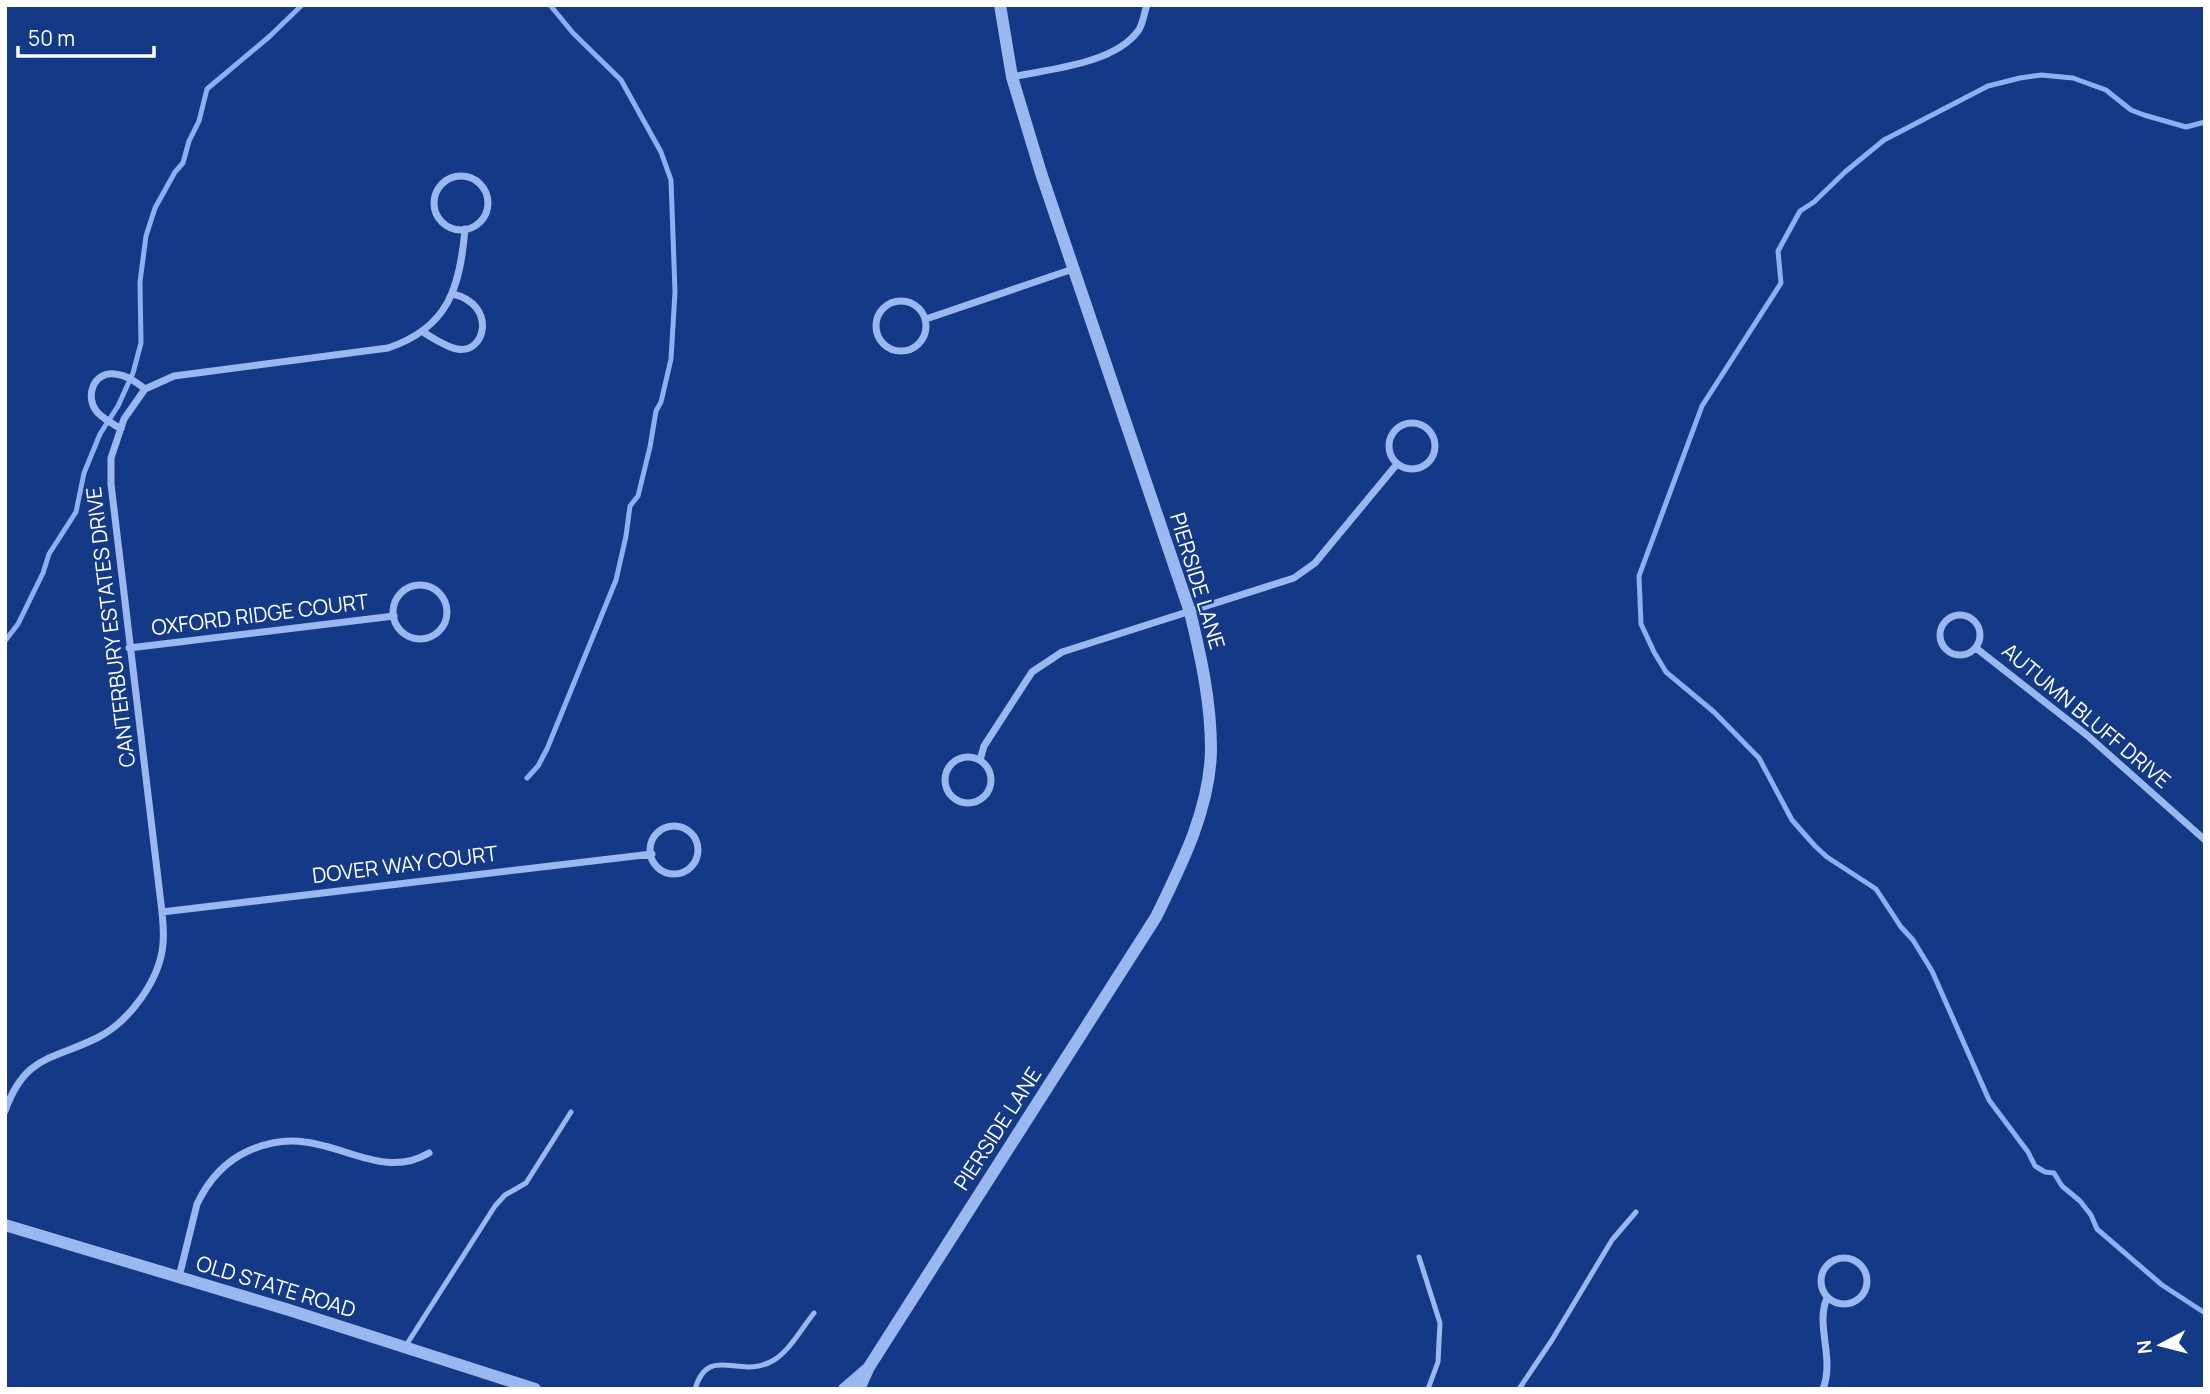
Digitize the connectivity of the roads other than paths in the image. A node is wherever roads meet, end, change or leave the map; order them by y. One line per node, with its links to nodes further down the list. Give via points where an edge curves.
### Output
1 (1000, 5): 3 (street, PIERSIDE LANE)
2 (1147, 5): 3 (street, via 1139,30 1098,58)
3 (1012, 77): 5 (street, PIERSIDE LANE)
4 (465, 229): 4 (street, via 482,220 487,196 471,177 453,177 439,188 434,206 450,228); 6 (street)
5 (1073, 269): 7 (street); 12 (street, PIERSIDE LANE)
6 (453, 294): 8 (street); 8 (street, via 468,298 479,309 483,326 477,343 457,349)
7 (926, 319): 7 (street, via 925,335 905,352 879,340 875,322 881,310 894,302 912,304)
8 (423, 332): 9 (street, via 388,348 193,372)
9 (145, 389): 10 (street, CANTERBURY ESTATES DRIVE); 10 (street, via 117,373 97,380 92,402 100,415)
10 (121, 429): 14 (street, CANTERBURY ESTATES DRIVE, via 111,458 111,484)
11 (1397, 464): 11 (street, via 1415,469 1429,462 1435,448 1426,427 1404,424 1393,433 1389,447); 12 (street, via 1315,563 1294,578)
12 (1190, 611): 16 (street, via 1062,652 1032,672 984,746); 30 (street, PIERSIDE LANE, via 1208,696 1211,752 1202,805 1184,859 1156,917)
13 (394, 616): 13 (street, OXFORD RIDGE COURT, via 404,633 428,638 446,621 446,603 434,589 416,585 400,593); 14 (street, OXFORD RIDGE COURT)
14 (130, 648): 19 (street, CANTERBURY ESTATES DRIVE)
15 (1976, 648): 15 (street, AUTUMN BLUFF DRIVE, via 1980,629 1972,618 1959,614 1947,619 1940,631 1946,650 1958,655); 17 (street, AUTUMN BLUFF DRIVE, via 2088,736)
16 (980, 760): 16 (street, via 958,758 948,768 947,789 957,800 972,802 989,788 989,772)
17 (2204, 838)
18 (652, 854): 18 (street, via 657,868 679,874 693,865 698,847 690,832 670,826 651,841); 19 (street, DOVER WAY COURT)
19 (162, 912): 20 (street, CANTERBURY ESTATES DRIVE, via 163,945 156,971 130,1011 99,1037 35,1064 22,1077)
20 (5, 1111)
21 (571, 1112): 29 (lane, via 526,1183 495,1206)
22 (429, 1153): 26 (street, via 392,1164 320,1144 291,1141 265,1144 242,1154 219,1171 201,1194)
23 (1636, 1212): 36 (lane, via 1612,1240)
24 (5, 1225): 26 (street, OLD STATE ROAD)
25 (1419, 1257): 35 (lane, via 1440,1323 1438,1362)
26 (179, 1277): 29 (street, OLD STATE ROAD)
27 (1827, 1298): 27 (street, via 1843,1304 1858,1300 1867,1286 1860,1263 1846,1257 1826,1265 1820,1285); 37 (street, via 1823,1307 1829,1362)
28 (814, 1314): 32 (lane, via 775,1360 740,1368 708,1366)
29 (405, 1347): 31 (street, OLD STATE ROAD)
30 (869, 1367): 33 (street); 34 (street, PIERSIDE LANE)
31 (535, 1389)
32 (695, 1389)
33 (844, 1389)
34 (859, 1389)
35 (1428, 1389)
36 (1519, 1389)
37 (1823, 1389)

